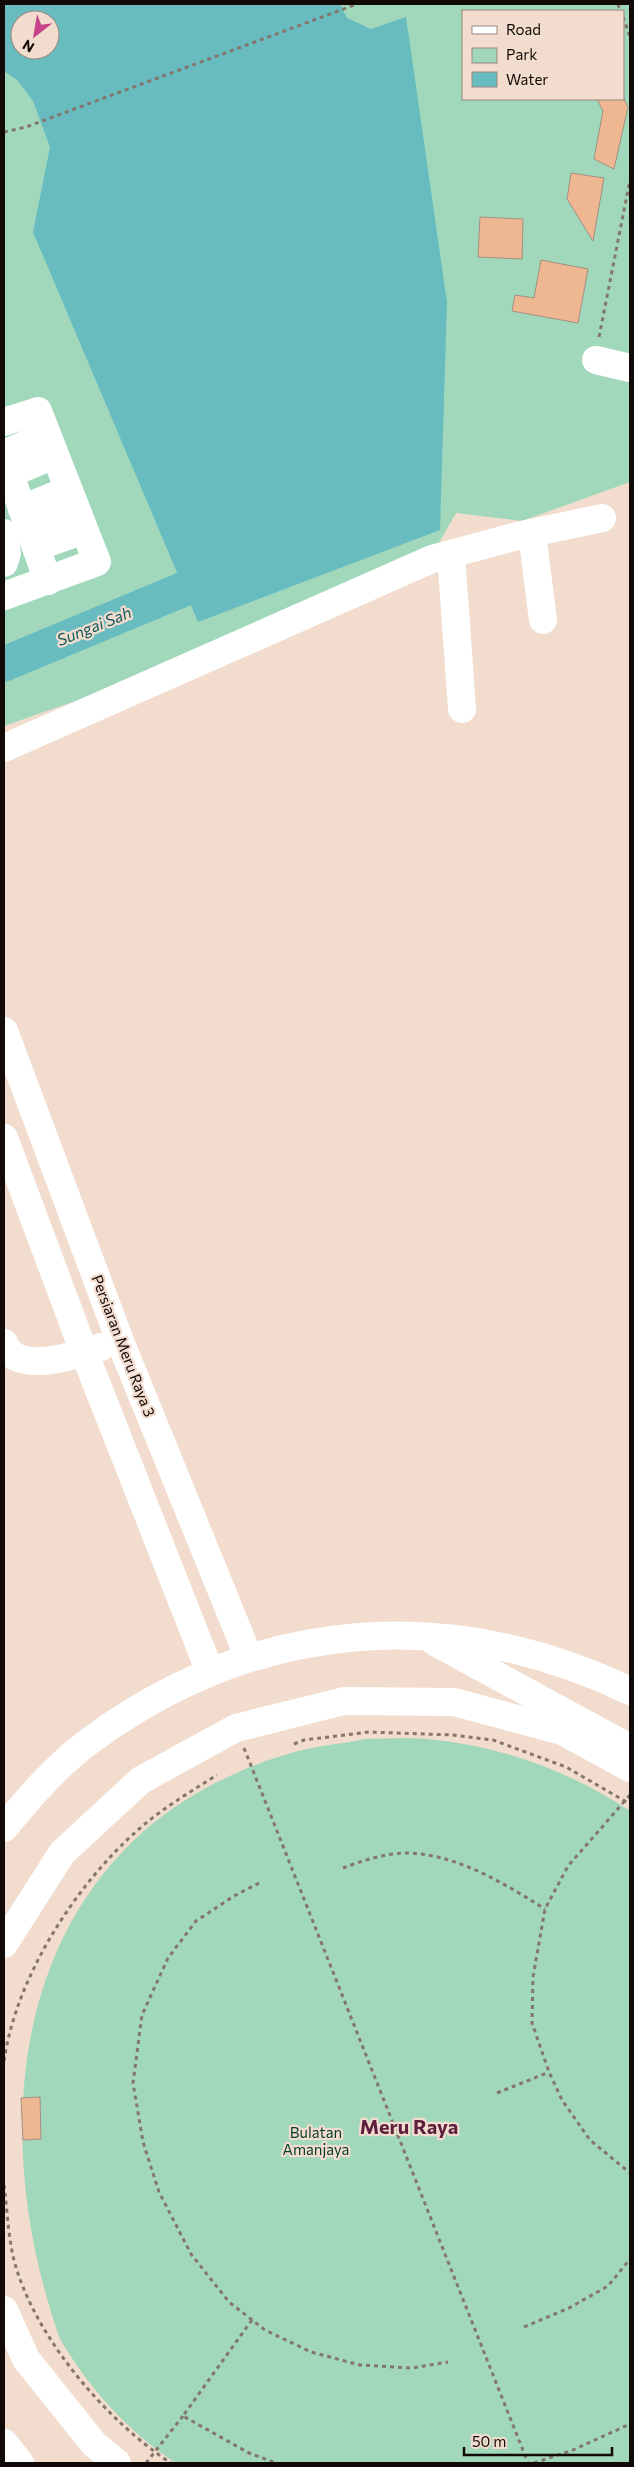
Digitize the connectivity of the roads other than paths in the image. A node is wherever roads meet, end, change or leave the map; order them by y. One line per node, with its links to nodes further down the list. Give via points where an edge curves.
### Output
1 (598, 349): 2 (street)
2 (630, 368)
3 (4, 422): 10 (street, via 38,410 97,562)
4 (52, 487): 5 (street); 5 (street); 5 (street)
5 (15, 499): 9 (street); 10 (street)
6 (602, 518): 7 (street)
7 (532, 533): 8 (street); 12 (street)
8 (451, 554): 13 (street); 14 (street, via 432,559)
9 (4, 563)
10 (48, 581): 11 (street)
11 (4, 596)
12 (544, 620)
13 (462, 709)
14 (4, 748)
15 (4, 1031): 17 (street, Persiaran Meru Raya 3)
16 (4, 1138): 19 (street)
17 (120, 1341): 19 (street); 21 (street, Persiaran Meru Raya 3)
18 (4, 1343): 19 (street, via 6,1350 21,1360 39,1361)
19 (84, 1352): 22 (street)
20 (423, 1636): 21 (street, via 335,1639 291,1646); 23 (street, via 494,1644 537,1655 563,1662); 24 (street)
21 (249, 1658): 22 (street)
22 (210, 1672): 26 (street, via 148,1702 90,1740 39,1787)
23 (630, 1691)
24 (630, 1748)
25 (630, 1768): 27 (street, via 562,1731 454,1702 344,1701 236,1728 141,1780 62,1853)
26 (4, 1828)
27 (4, 1944)
28 (4, 2310): 31 (street, via 26,2359 94,2444)
29 (4, 2443): 30 (street)
30 (20, 2463)
31 (117, 2463)

